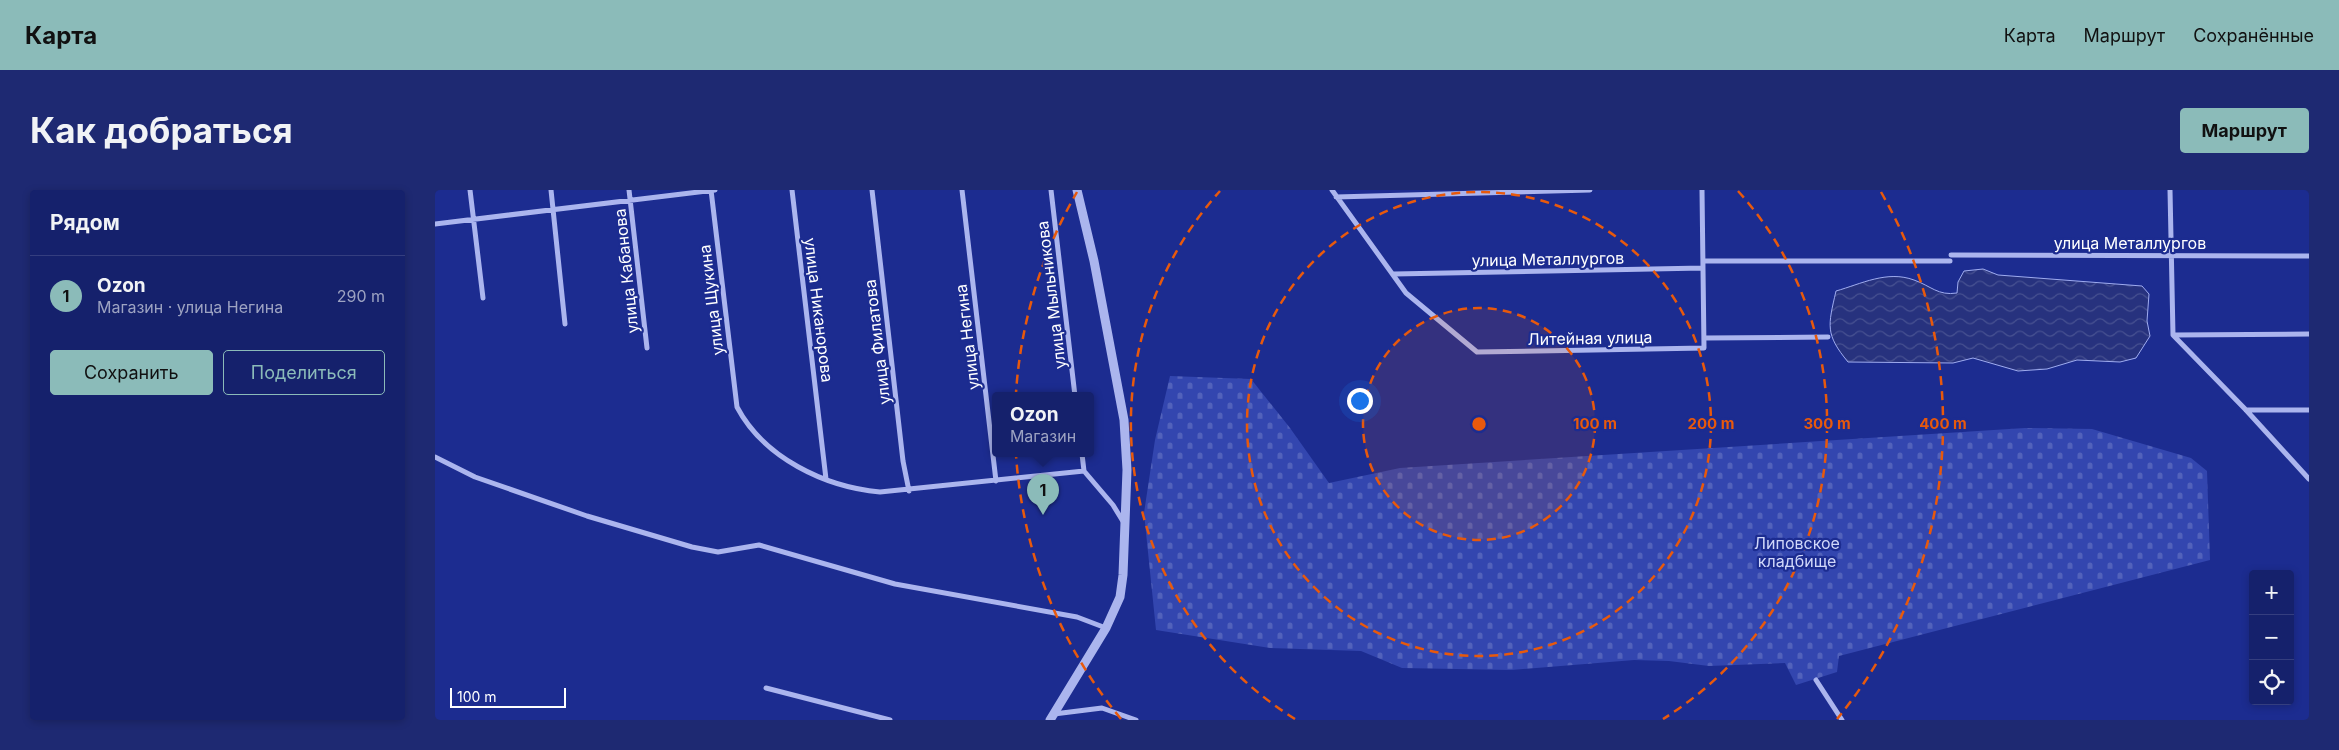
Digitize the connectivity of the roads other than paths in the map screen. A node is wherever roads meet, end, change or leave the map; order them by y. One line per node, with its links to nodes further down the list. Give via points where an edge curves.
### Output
1 (470, 190): 17 (street)
2 (551, 190): 16 (street)
3 (629, 190): 15 (street, улица Кабанова)
4 (712, 190): 15 (street); 39 (street, улица Щукина, via 737,407 745,420 779,454)
5 (791, 190): 39 (street, улица Никанорова, via 823,433)
6 (872, 190): 42 (street, улица Филатова)
7 (962, 190): 34 (street, улица Негина)
8 (1051, 190): 31 (street, улица Мыльникова)
9 (1077, 190): 43 (street, via 1120,392 1127,448)
10 (1332, 190): 14 (street)
11 (1590, 190): 14 (street)
12 (1702, 190): 21 (street)
13 (2170, 190): 19 (street)
14 (1336, 197): 23 (street)
15 (631, 200): 16 (street); 30 (street, улица Кабанова)
16 (553, 210): 17 (street); 25 (street)
17 (474, 220): 18 (street); 24 (street)
18 (435, 224)
19 (2172, 256): 20 (street, улица Металлургов); 21 (street, улица Металлургов); 27 (street)
20 (2309, 256)
21 (1703, 261): 22 (street)
22 (1703, 268): 23 (street, улица Металлургов); 29 (street)
23 (1394, 274): 29 (street, Литейная улица, via 1406,293 1477,352 1704,348)
24 (483, 298)
25 (565, 324)
26 (2309, 334): 27 (street)
27 (2173, 335): 32 (street)
28 (1828, 337): 29 (street)
29 (1704, 338)
30 (647, 348)
31 (1075, 392)
32 (2246, 410): 33 (street); 40 (street)
33 (2309, 410)
34 (992, 447)
35 (435, 457): 46 (street, via 475,477 603,521 692,547 718,552 759,545 867,577 1091,621)
36 (993, 457): 41 (street, улица Негина)
37 (1082, 457): 38 (street)
38 (1084, 471): 41 (street); 44 (street)
39 (826, 479): 42 (street, via 869,491)
40 (2309, 479)
41 (996, 481): 42 (street)
42 (909, 491)
43 (1126, 503): 44 (street); 45 (street)
44 (1113, 505): 45 (street)
45 (1125, 526): 46 (street, via 1122,588)
46 (1107, 628): 49 (street)
47 (1816, 680): 52 (street)
48 (766, 688): 50 (street)
49 (1051, 717): 51 (street, via 1102,708)
50 (891, 720)
51 (1136, 720)
52 (1842, 720)

